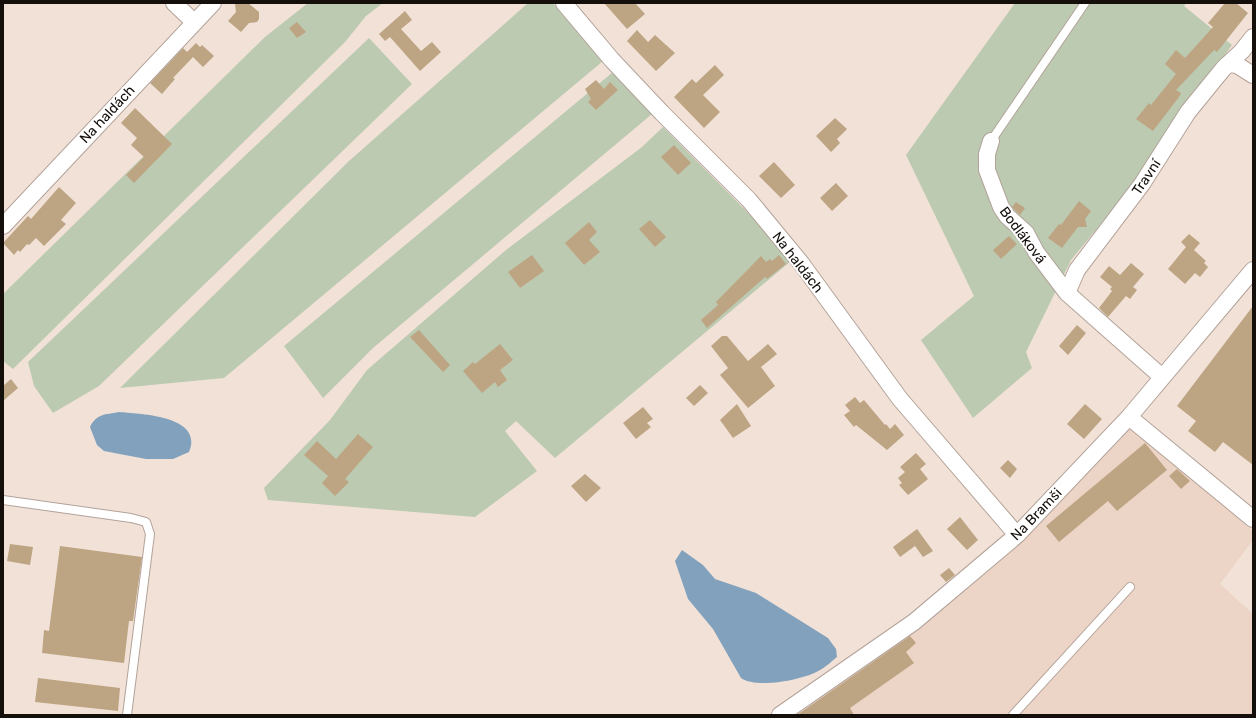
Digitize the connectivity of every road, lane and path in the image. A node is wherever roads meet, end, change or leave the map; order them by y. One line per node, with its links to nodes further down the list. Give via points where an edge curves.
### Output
1 (174, 3): 5 (street)
2 (213, 3): 5 (street, Na haldách)
3 (564, 3): 17 (street, Na haldách, via 637,87 748,200 800,263 900,399)
4 (1085, 3): 9 (lane, Bodláková)
5 (194, 22): 10 (street, Na haldách)
6 (1253, 37): 7 (street, Travní)
7 (1228, 64): 8 (street, via 1237,65); 12 (street, Travní, via 1188,112 1142,184 1077,270)
8 (1253, 75)
9 (991, 141): 12 (street, Bodláková, via 987,170 1001,207 1026,233 1036,252)
10 (3, 226)
11 (1253, 270): 13 (street, Na Bramši)
12 (1067, 293): 13 (street, Bodláková)
13 (1162, 377): 14 (street, Na Bramši)
14 (1129, 417): 16 (street); 17 (street, Na Bramši)
15 (3, 500): 19 (lane, via 146,522 150,534)
16 (1253, 520)
17 (1017, 535): 20 (street, Na Bramši, via 914,622)
18 (1130, 587): 21 (lane)
19 (127, 715)
20 (780, 715)
21 (1013, 715)

